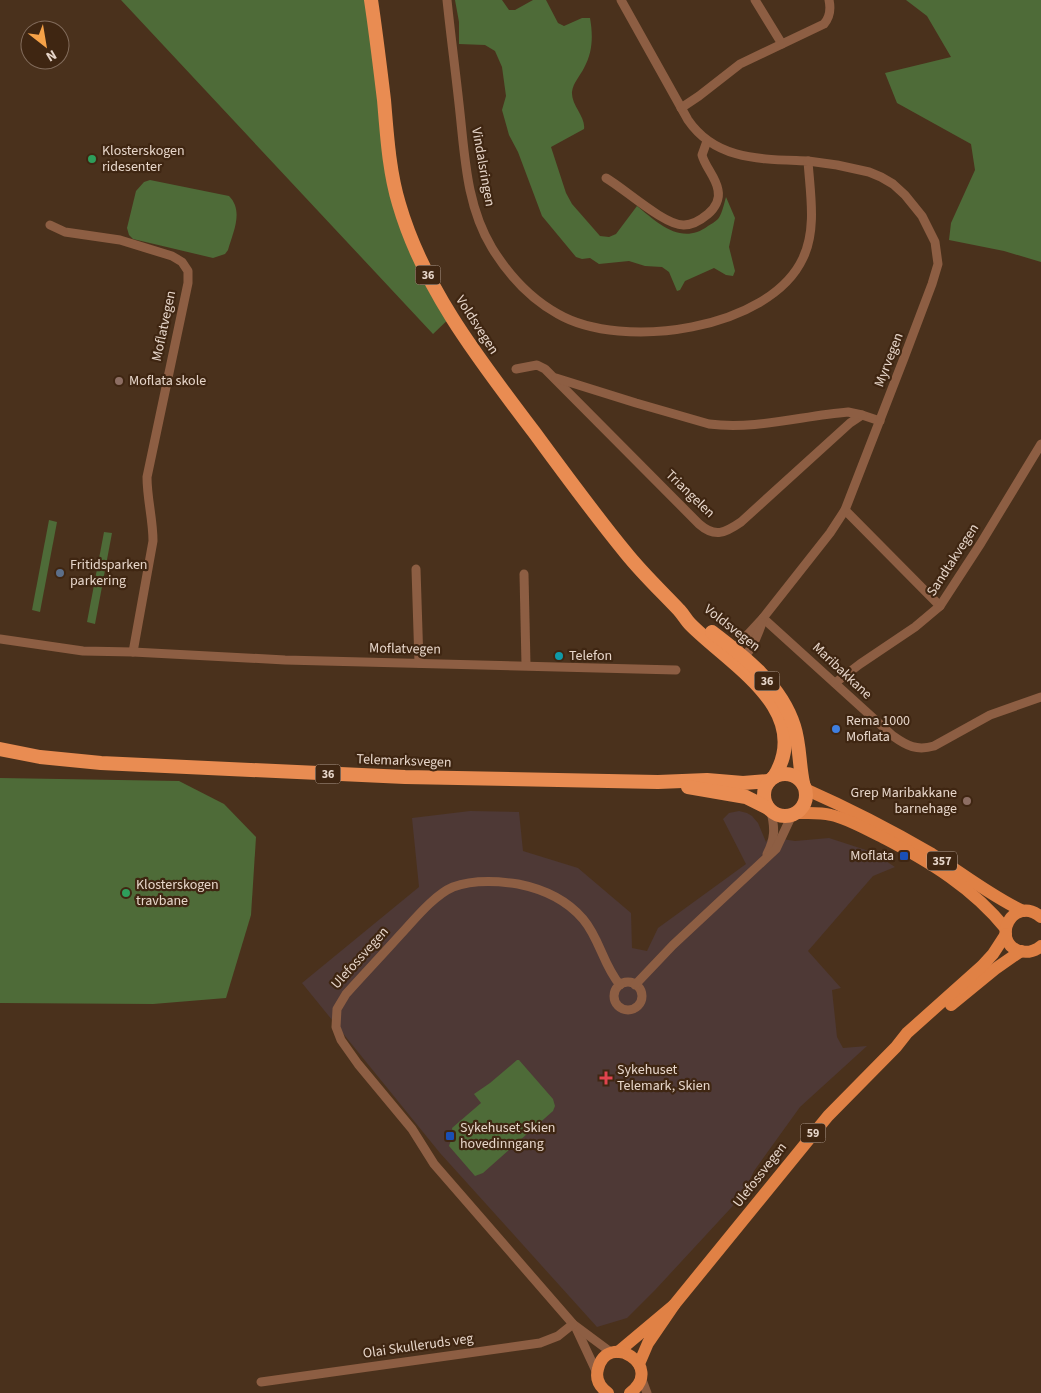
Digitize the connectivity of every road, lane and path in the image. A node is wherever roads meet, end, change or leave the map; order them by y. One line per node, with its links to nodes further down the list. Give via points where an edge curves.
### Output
1 (371, 0): 24 (highway, Voldsvegen / 36, via 394,184 408,231 428,275 452,318 496,382 625,552 689,623)
2 (447, 0): 9 (street, Vindalsringen, via 465,162 478,218 492,247 515,279 564,317 610,330 659,332 704,324 764,300 798,269 809,245)
3 (621, 0): 7 (street)
4 (755, 0): 6 (street)
5 (829, 0): 6 (street, via 829,16 824,24)
6 (782, 44): 7 (street, via 740,64)
7 (681, 108): 8 (street)
8 (707, 141): 9 (street, via 725,151 748,157); 10 (street, via 702,155 716,183 718,196 713,209 691,224 684,226 670,222)
9 (808, 161): 15 (street, Myrvegen, via 854,168 893,184 915,206 935,242 936,272)
10 (606, 178)
11 (50, 225): 23 (street, Moflatvegen, via 65,232 120,240 172,256 188,271 147,477 153,541)
12 (516, 369): 13 (street, Triangelen, via 537,365)
13 (555, 378): 14 (street, Triangelen, via 709,424 750,425 841,413); 14 (street, Triangelen, via 699,524 715,533 728,531 741,522)
14 (862, 415): 15 (street, Triangelen)
15 (880, 421): 17 (street, Myrvegen)
16 (1041, 444): 20 (street, Sandtakvegen)
17 (845, 510): 20 (street); 21 (street, Myrvegen)
18 (416, 569): 25 (street)
19 (524, 574): 26 (street)
20 (940, 606): 28 (street, Sandtakvegen)
21 (763, 618): 24 (street, Myrvegen, via 757,636); 28 (street, Maribakkane)
22 (0, 639): 23 (street, Moflatvegen, via 83,651)
23 (133, 652): 25 (street, Moflatvegen)
24 (737, 656): 31 (highway, Voldsvegen / 36, via 778,712 782,726 784,758); 33 (highway, Voldsvegen / 36, via 773,688 791,717)
25 (419, 663): 26 (street, Moflatvegen)
26 (526, 665): 27 (street, Moflatvegen)
27 (676, 670)
28 (835, 683): 29 (street, Maribakkane, via 893,736 906,746 918,749 934,746 990,715)
29 (1041, 697)
30 (0, 749): 32 (highway, Telemarksvegen / 36, via 71,760 152,766 462,779)
31 (772, 779): 32 (highway, Telemarksvegen / 36, via 743,783 707,780); 33 (highway, 36, via 789,774); 34 (highway, 36, via 764,792)
32 (658, 782): 34 (highway, Telemarksvegen / 36, via 736,794)
33 (804, 786): 35 (highway, 36, via 806,800); 37 (main road, 357, via 912,843 998,898)
34 (769, 810): 35 (highway, 36, via 782,816); 36 (street, via 774,833)
35 (795, 814): 36 (street, via 776,849); 39 (main road, 357, via 834,816 921,858 967,889 991,911)
36 (763, 861): 42 (street)
37 (1023, 910): 38 (main road, 357); 39 (main road, Ulefossvegen, via 1013,916)
38 (1041, 917)
39 (1006, 931): 40 (main road, 357, via 1013,947); 43 (main road, Ulefossvegen / 59, via 982,966 907,1033)
40 (1033, 952): 43 (main road, Ulefossvegen / 59, via 995,969)
41 (620, 985): 42 (street); 42 (street, via 614,1001 627,1010 633,1009 641,1000); 45 (street, Ulefossvegen, via 583,918 563,901 530,886 472,883 452,887 427,906 346,994 337,1009 336,1027 358,1064 412,1129 434,1164)
42 (635, 985)
43 (896, 1047): 44 (main road, Ulefossvegen / 59, via 828,1116)
44 (674, 1305): 46 (main road, Ulefossvegen / 59); 47 (main road, Ulefossvegen / 59, via 648,1343)
45 (573, 1324): 46 (street, Ulefossvegen); 49 (street, Olai Skulleruds veg, via 558,1336 540,1343); 50 (street, Ulefossvegen)
46 (615, 1352): 47 (main road, via 630,1355); 50 (main road, 59, via 602,1359)
47 (639, 1364): 48 (main road)
48 (641, 1377): 52 (main road); 53 (street)
49 (261, 1382)
50 (596, 1382): 51 (main road)
51 (608, 1393)
52 (630, 1393)
53 (647, 1393)

